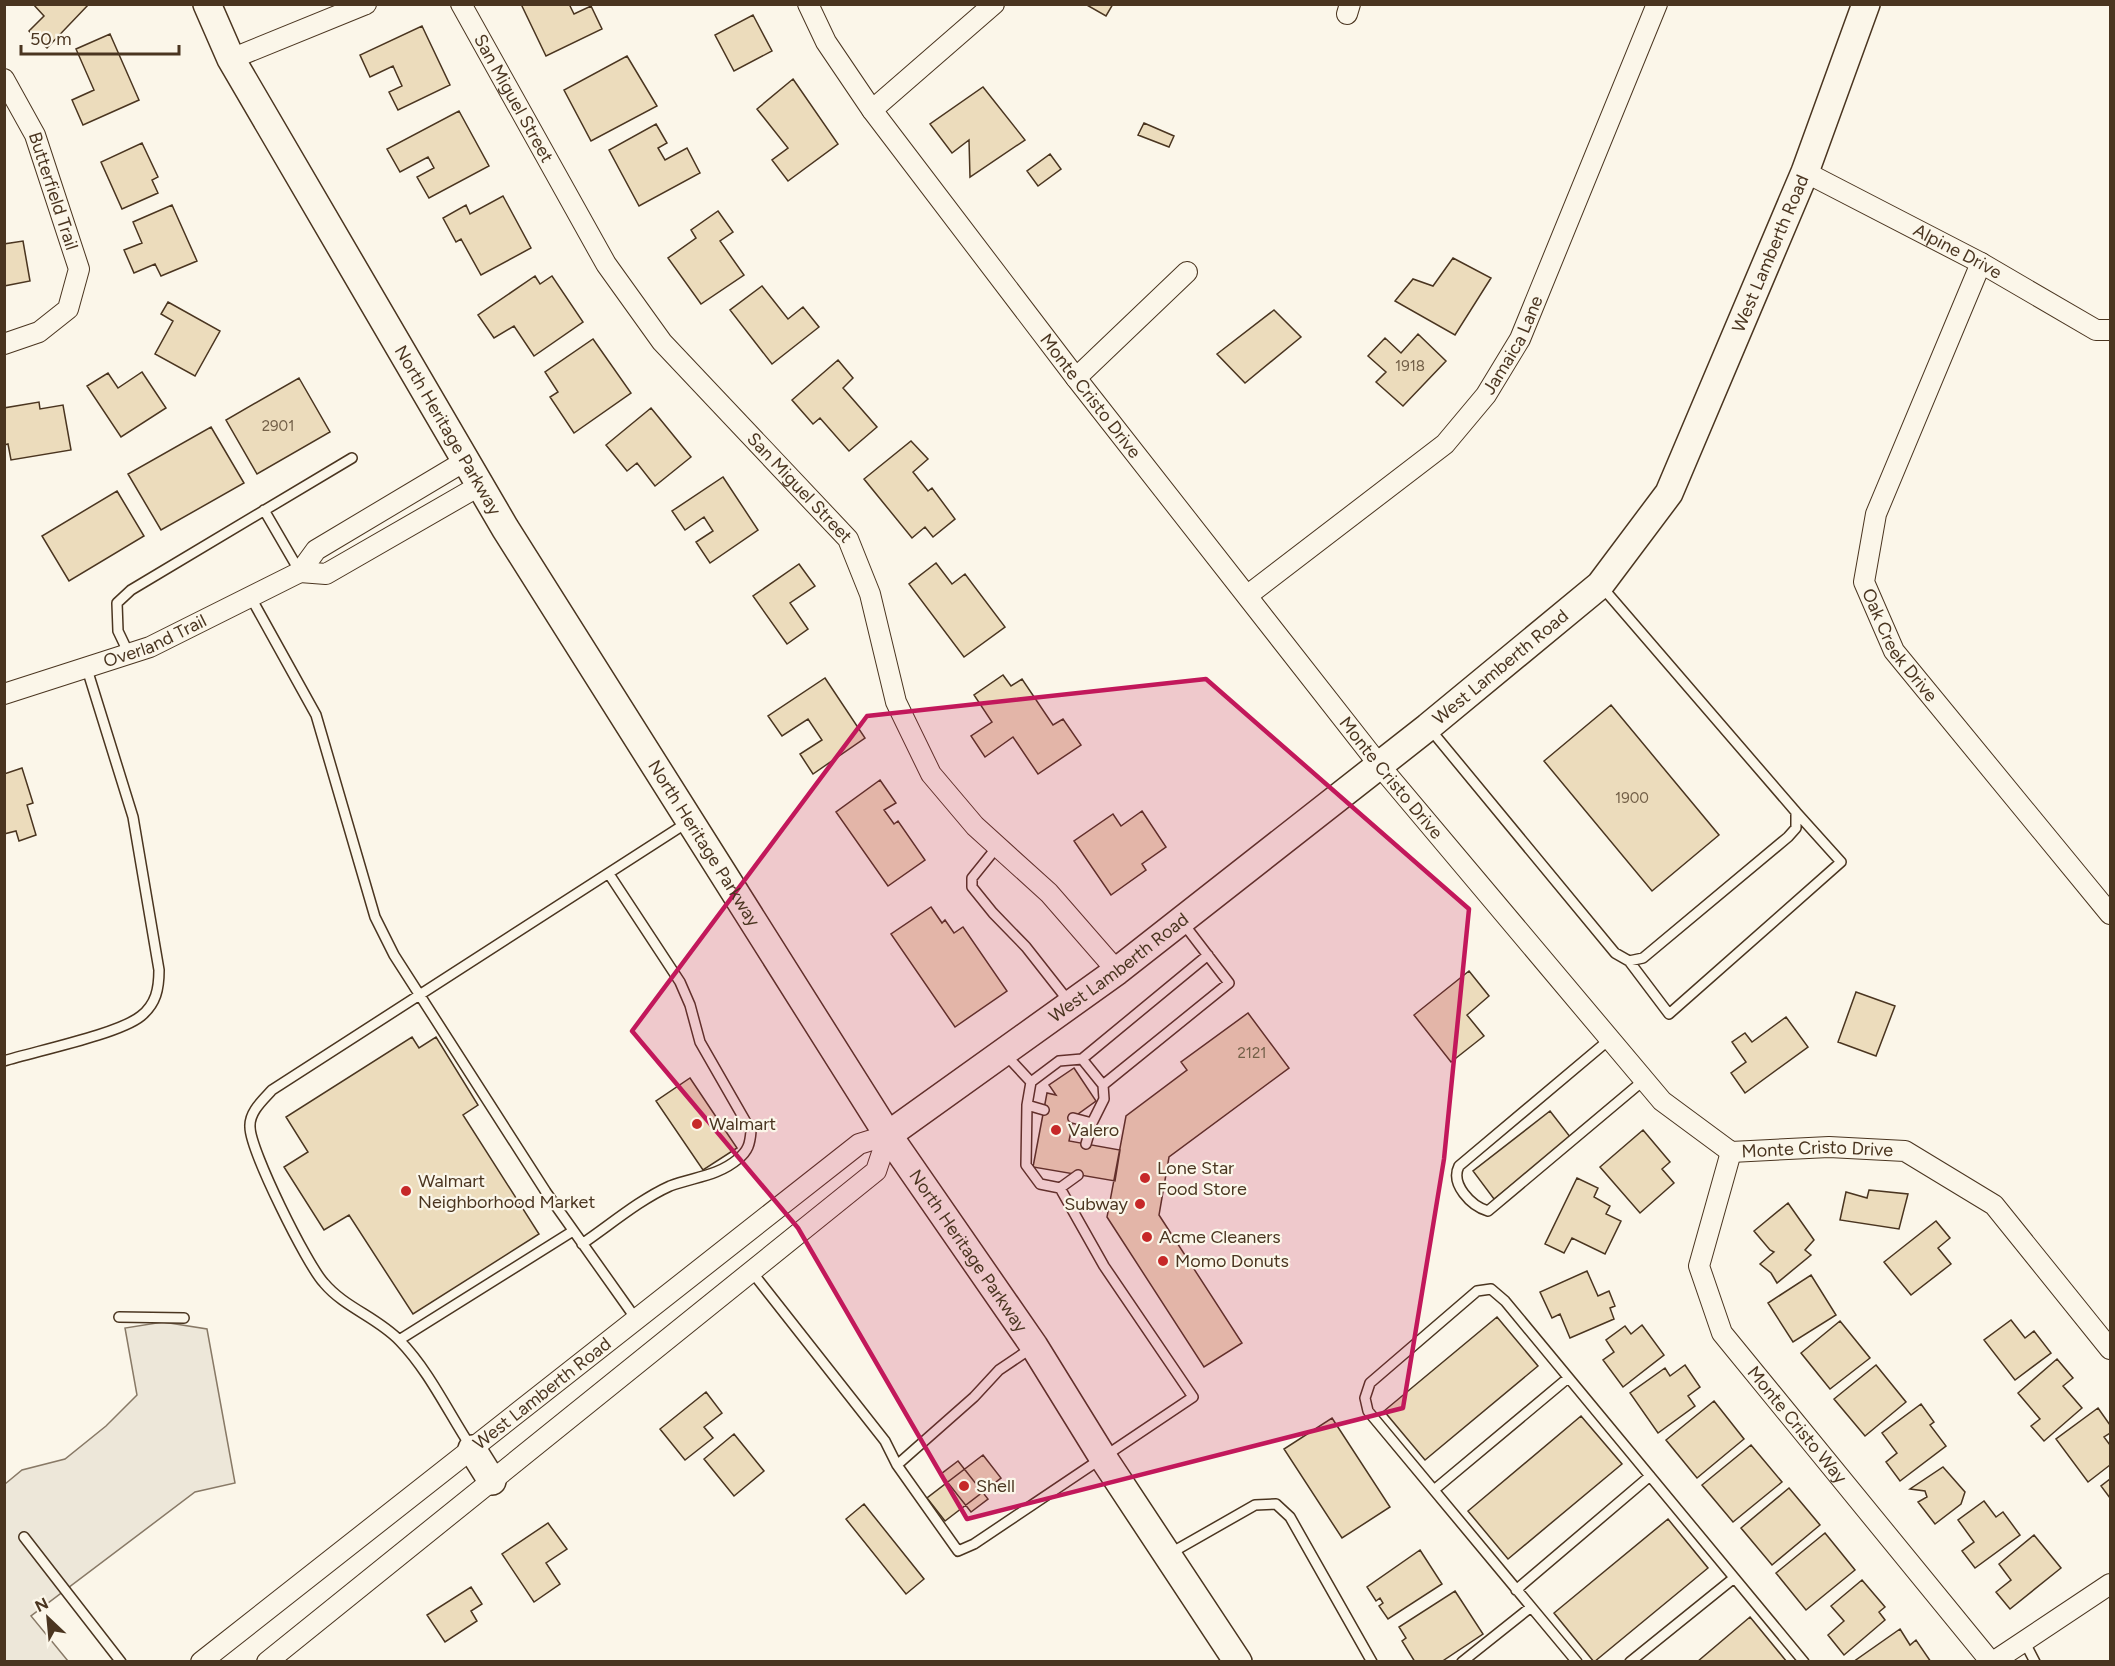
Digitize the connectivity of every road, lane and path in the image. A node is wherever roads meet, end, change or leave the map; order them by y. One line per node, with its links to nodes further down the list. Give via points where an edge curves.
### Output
1 (207, 4): 8 (main road, North Heritage Parkway)
2 (366, 4): 8 (street)
3 (461, 4): 32 (street, San Miguel Street, via 606,264 662,342 848,539 870,594 896,702 931,774)
4 (808, 4): 10 (street, Monte Cristo Drive, via 826,42)
5 (993, 4): 10 (street)
6 (1658, 4): 23 (street, Jamaica Lane, via 1520,339 1486,395 1445,444)
7 (1866, 4): 11 (main road, West Lamberth Road)
8 (231, 59): 18 (main road, North Heritage Parkway)
9 (4, 79): 15 (street, Butterfield Trail, via 35,135 79,269 68,309 39,332)
10 (872, 110): 16 (street, Monte Cristo Drive)
11 (1805, 172): 12 (street, Alpine Drive); 22 (main road, West Lamberth Road, via 1669,493)
12 (1981, 263): 14 (street, Alpine Drive, via 2096,330); 34 (street, Oak Creek Drive, via 1876,514 1864,582 1894,651)
13 (1187, 272): 16 (street)
14 (2110, 330)
15 (4, 344)
16 (1076, 378): 23 (street, Monte Cristo Drive)
17 (352, 458): 20 (lane)
18 (465, 461): 19 (main road, North Heritage Parkway); 21 (street, Overland Trail, via 316,550)
19 (479, 486): 21 (street, Overland Trail, via 326,574); 31 (main road, North Heritage Parkway)
20 (264, 510): 21 (lane); 25 (lane, via 131,590 117,603 118,631)
21 (300, 572): 24 (street, Overland Trail)
22 (1600, 585): 28 (main road, West Lamberth Road); 30 (lane)
23 (1248, 595): 29 (street, Monte Cristo Drive)
24 (250, 596): 25 (street, Overland Trail, via 214,617); 39 (lane, via 316,715 375,917)
25 (129, 654): 26 (street, Overland Trail)
26 (87, 669): 27 (street, Overland Trail); 44 (lane, via 133,817 159,989 141,1016 122,1027)
27 (4, 694)
28 (1428, 727): 29 (main road, West Lamberth Road); 37 (lane, via 1615,953)
29 (1380, 766): 35 (main road, West Lamberth Road); 41 (street, Monte Cristo Drive)
30 (1796, 812): 37 (lane, via 1796,828 1788,837 1643,958); 37 (lane, via 1841,862 1833,870 1669,1014)
31 (690, 821): 33 (lane); 52 (main road, North Heritage Parkway)
32 (997, 847): 38 (street, San Miguel Street, via 1049,893); 40 (lane, via 972,878 972,886)
33 (609, 874): 39 (lane); 58 (lane, via 680,982 700,1042 751,1131 750,1147 738,1159 704,1178 655,1194)
34 (2110, 914)
35 (1182, 921): 36 (lane); 38 (main road, West Lamberth Road)
36 (1208, 955): 43 (lane); 47 (lane, via 1229,983)
37 (1629, 961)
38 (1118, 970): 40 (main road, West Lamberth Road)
39 (419, 996): 57 (lane); 63 (lane, via 272,1090 256,1107 249,1126 253,1147 322,1282 345,1304)
40 (1071, 1004): 42 (main road, West Lamberth Road)
41 (1610, 1040): 45 (street, Monte Cristo Drive); 45 (lane, via 1459,1166 1455,1174 1457,1184 1479,1208 1488,1211)
42 (1003, 1052): 46 (lane); 52 (main road, West Lamberth Road)
43 (1082, 1059): 46 (lane, via 1059,1061); 47 (lane)
44 (4, 1060)
45 (1644, 1080): 54 (street, Monte Cristo Drive, via 1662,1101)
46 (1031, 1082): 48 (lane)
47 (1103, 1085): 51 (lane, via 1104,1099)
48 (1027, 1105): 49 (lane); 56 (lane, via 1031,1152 1026,1165 1040,1184)
49 (1044, 1110)
50 (1074, 1118): 51 (lane)
51 (1092, 1123): 53 (lane)
52 (888, 1135): 59 (street, West Lamberth Road, via 876,1171); 62 (street, West Lamberth Road, via 859,1144); 64 (main road, North Heritage Parkway)
53 (1086, 1144)
54 (1731, 1152): 65 (street, Monte Cristo Drive, via 1829,1147 1905,1151 1994,1205); 89 (street, Monte Cristo Way, via 1699,1266 1722,1334)
55 (1078, 1175): 56 (lane)
56 (1060, 1188): 68 (lane, via 1104,1266 1193,1396)
57 (573, 1231): 58 (lane); 63 (lane)
58 (582, 1244): 62 (lane)
59 (752, 1272): 69 (lane, via 885,1441); 71 (street, West Lamberth Road)
60 (119, 1317): 61 (lane)
61 (184, 1318)
62 (636, 1319): 67 (street, West Lamberth Road)
63 (399, 1340): 67 (lane)
64 (1034, 1346): 68 (main road, North Heritage Parkway); 69 (lane, via 999,1370)
65 (2110, 1349)
66 (1568, 1378): 70 (lane); 72 (lane); 72 (lane, via 1505,1301 1491,1289 1477,1291 1370,1383 1365,1398 1368,1412)
67 (472, 1449): 71 (main road); 81 (street, West Lamberth Road)
68 (1102, 1456): 69 (lane, via 958,1551); 74 (main road, North Heritage Parkway)
69 (897, 1465)
70 (1650, 1476): 75 (lane); 77 (lane)
71 (492, 1481): 82 (street, West Lamberth Road)
72 (1434, 1490): 77 (lane)
73 (24, 1537): 80 (lane)
74 (1167, 1555): 83 (main road, North Heritage Parkway); 84 (lane, via 1255,1504 1276,1504 1290,1517)
75 (1734, 1578): 87 (lane); 88 (lane)
76 (2110, 1584): 79 (street)
77 (1516, 1590): 78 (lane)
78 (1531, 1607): 85 (lane); 86 (lane)
79 (2024, 1641): 89 (street); 90 (lane)
80 (121, 1662)
81 (201, 1662)
82 (267, 1662)
83 (1238, 1662)
84 (1372, 1662)
85 (1462, 1662)
86 (1577, 1662)
87 (1630, 1662)
88 (1804, 1662)
89 (1992, 1662)
90 (2035, 1662)

